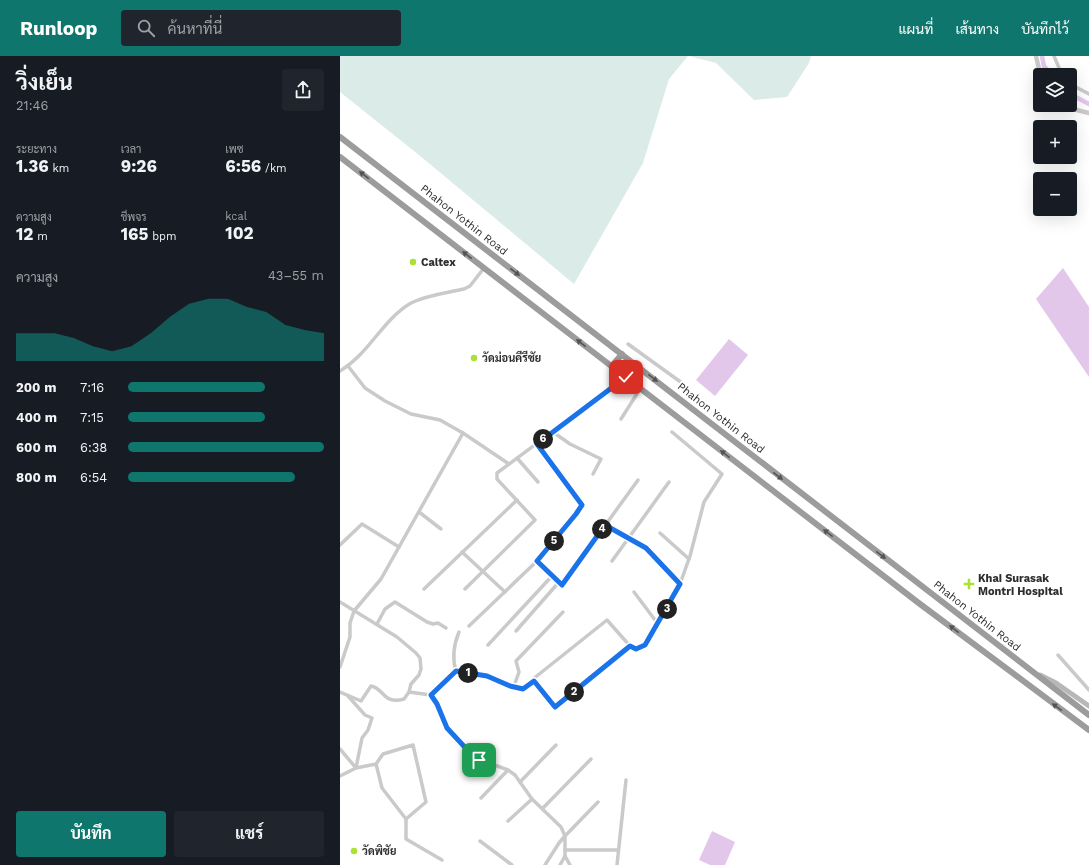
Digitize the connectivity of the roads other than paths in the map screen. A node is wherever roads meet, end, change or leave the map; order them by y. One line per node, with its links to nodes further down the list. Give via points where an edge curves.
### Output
1 (1036, 56): 3 (street)
2 (1054, 56): 4 (street)
3 (1039, 68)
4 (1059, 68)
5 (1077, 88): 6 (street)
6 (1089, 94)
7 (1077, 110): 8 (street)
8 (1089, 113)
9 (340, 137): 13 (highway, Phahon Yothin Road, one-way to 13)
10 (340, 157): 11 (highway, one-way to 10)
11 (484, 268): 14 (street, via 470,286 464,289 409,304 382,328 364,352); 15 (highway, one-way to 11)
12 (628, 344): 18 (street)
13 (622, 354): 15 (highway); 64 (highway, Phahon Yothin Road, one-way to 64)
14 (348, 366): 16 (street); 23 (street, via 365,388 385,401 412,414 440,420)
15 (612, 366): 17 (highway)
16 (340, 371)
17 (626, 377): 19 (highway); 21 (street)
18 (682, 383)
19 (640, 389): 20 (street); 75 (highway, one-way to 19)
20 (621, 419)
21 (553, 432): 24 (street); 27 (street, via 570,444 601,459)
22 (672, 432): 40 (street, via 722,474 704,502)
23 (463, 433): 26 (street); 32 (street)
24 (537, 444): 25 (street); 41 (street, via 582,505)
25 (517, 458): 26 (street); 29 (street)
26 (509, 464): 31 (street, via 497,473 498,479)
27 (593, 474)
28 (638, 480): 33 (street)
29 (538, 482)
30 (669, 482): 36 (street)
31 (517, 500): 39 (street); 43 (street, via 535,520)
32 (419, 512): 34 (street); 38 (street)
33 (605, 525): 36 (street); 45 (street, via 562,585)
34 (441, 529)
35 (660, 533): 40 (street)
36 (629, 538): 42 (street); 46 (street, via 646,548)
37 (340, 545): 38 (street, via 362,524)
38 (399, 547): 52 (street, via 382,579)
39 (462, 552): 43 (street); 47 (street)
40 (689, 559): 46 (street)
41 (537, 561): 44 (street); 49 (street)
42 (612, 561)
43 (483, 571): 48 (street); 49 (street)
44 (552, 576): 45 (street); 60 (street)
45 (559, 582): 58 (street)
46 (680, 584): 55 (street)
47 (424, 589)
48 (465, 589)
49 (505, 592): 56 (street)
50 (634, 592): 55 (street)
51 (340, 602): 52 (street)
52 (354, 611): 54 (street); 63 (street, via 350,623 350,637)
53 (563, 612): 67 (street, via 516,662 519,672)
54 (377, 624): 57 (street, via 385,609 395,602 427,622 438,623); 70 (street, via 414,650 420,658 421,669)
55 (658, 624): 61 (street, via 645,645 636,649)
56 (470, 626)
57 (446, 628)
58 (516, 631)
59 (459, 632): 65 (street, via 454,660)
60 (488, 645)
61 (630, 646): 66 (street, via 555,707); 66 (street, via 607,620 533,679)
62 (1058, 655): 68 (street)
63 (340, 667)
64 (1027, 668): 73 (main road, via 1056,683); 74 (highway, Phahon Yothin Road)
65 (456, 671): 67 (street, via 487,676); 72 (street)
66 (534, 681): 67 (street, via 523,689)
67 (514, 686)
68 (1089, 690)
69 (340, 692): 71 (street)
70 (409, 692): 71 (street, via 403,700 388,699 370,686 361,701); 72 (street)
71 (348, 695): 80 (street, via 365,715 372,718 362,738)
72 (431, 695): 81 (street, via 447,728 473,756)
73 (1089, 706)
74 (1089, 715)
75 (1089, 730)
76 (556, 745): 84 (street)
77 (340, 749): 80 (street)
78 (591, 759): 88 (street)
79 (376, 764): 80 (street); 89 (street, via 382,788); 89 (street, via 384,754 414,745 426,802)
80 (356, 768): 82 (street)
81 (508, 770): 84 (street); 85 (street)
82 (340, 776)
83 (626, 780): 94 (street)
84 (520, 782): 86 (street)
85 (480, 798)
86 (532, 799): 88 (street); 90 (street)
87 (598, 802): 91 (street)
88 (543, 808): 91 (street, via 561,826)
89 (406, 819): 96 (street, via 406,839)
90 (508, 821)
91 (565, 836): 93 (street); 98 (street)
92 (480, 841): 97 (street)
93 (565, 850): 94 (street); 95 (street)
94 (618, 850): 101 (street)
95 (565, 856): 99 (street); 100 (street)
96 (442, 860)
97 (512, 865)
98 (546, 865)
99 (560, 865)
100 (570, 865)
101 (617, 865)

